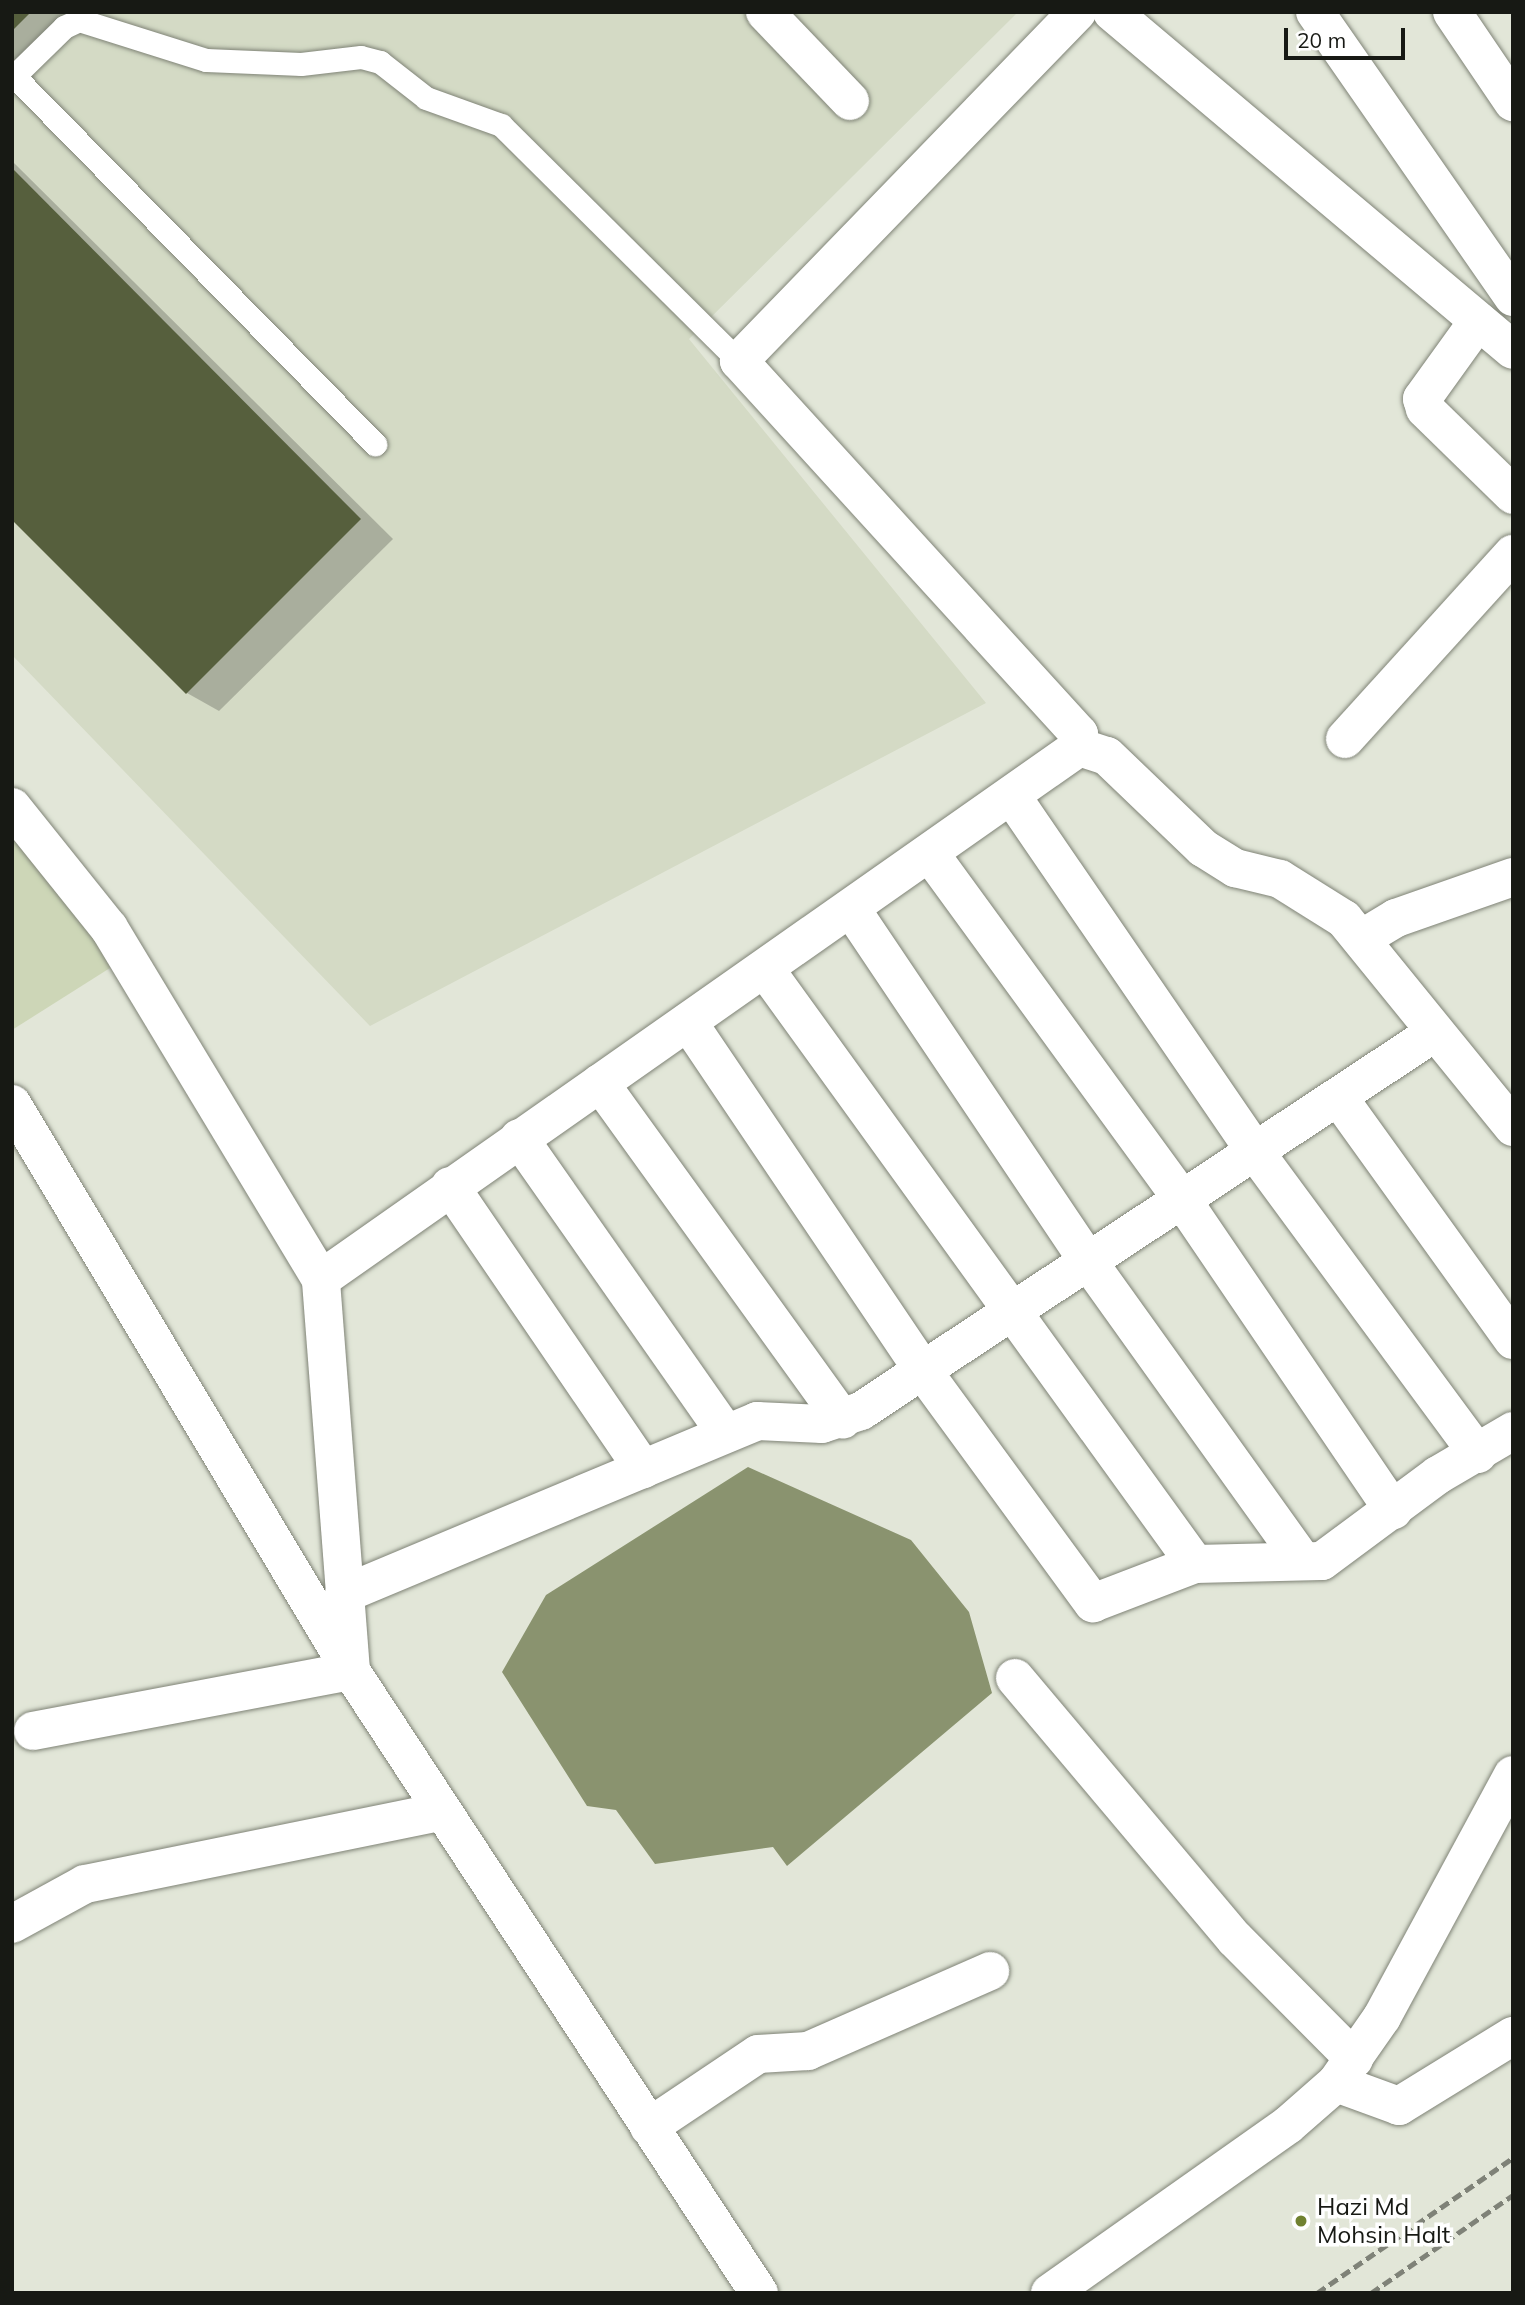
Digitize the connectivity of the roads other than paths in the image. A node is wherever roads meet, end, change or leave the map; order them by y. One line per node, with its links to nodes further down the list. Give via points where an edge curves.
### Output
1 (765, 12): 7 (street)
2 (1077, 12): 12 (street)
3 (1112, 12): 10 (street)
4 (1315, 12): 9 (street)
5 (1452, 12): 8 (street)
6 (13, 77): 12 (lane, via 64,27 79,20 206,60 302,64 360,57 380,62 426,98 501,125); 13 (lane)
7 (850, 101)
8 (1513, 102)
9 (1513, 297)
10 (1478, 321): 11 (street); 14 (street, via 1422,399 1425,410)
11 (1513, 349)
12 (739, 361): 17 (street, via 1079,734)
13 (376, 444)
14 (1513, 495)
15 (1513, 554): 16 (street)
16 (1345, 739)
17 (1079, 747): 18 (street); 23 (street, via 1107,756 1203,848 1235,868 1280,879 1344,919)
18 (1013, 798): 20 (street); 32 (street)
19 (12, 807): 36 (street, via 109,928)
20 (931, 855): 22 (street); 34 (street)
21 (1513, 877): 23 (street, via 1396,918)
22 (852, 910): 24 (street); 35 (street)
23 (1361, 939): 26 (street)
24 (765, 969): 25 (street); 37 (street)
25 (688, 1022): 27 (street); 39 (street)
26 (1434, 1033): 28 (street); 30 (street)
27 (600, 1083): 31 (street); 40 (street)
28 (1339, 1098): 32 (street); 38 (street)
29 (12, 1104): 49 (street)
30 (1513, 1127)
31 (519, 1138): 33 (street); 42 (street)
32 (1256, 1153): 34 (street); 43 (street)
33 (450, 1186): 36 (street); 44 (street)
34 (1183, 1201): 35 (street); 45 (street)
35 (1090, 1264): 37 (street); 46 (street)
36 (321, 1279): 48 (street)
37 (1013, 1314): 39 (street); 47 (street)
38 (1513, 1340)
39 (923, 1371): 40 (street); 47 (street, via 1093,1603)
40 (843, 1420): 42 (street, via 766,1418)
41 (1513, 1431): 43 (street)
42 (726, 1434): 44 (street)
43 (1478, 1454): 45 (street)
44 (643, 1469): 48 (street)
45 (1393, 1510): 46 (street, via 1334,1555)
46 (1303, 1561): 47 (street)
47 (1195, 1564)
48 (344, 1594): 49 (street)
49 (351, 1671): 51 (street); 53 (street)
50 (1015, 1678): 57 (street)
51 (33, 1731)
52 (1513, 1775): 57 (street)
53 (440, 1812): 54 (street, via 85,1884); 58 (street)
54 (12, 1924)
55 (990, 1971): 58 (street, via 808,2051 758,2054)
56 (1513, 2036): 57 (street, via 1399,2106)
57 (1345, 2071): 60 (street, via 1288,2125)
58 (649, 2127): 59 (street)
59 (759, 2293)
60 (1050, 2293)

